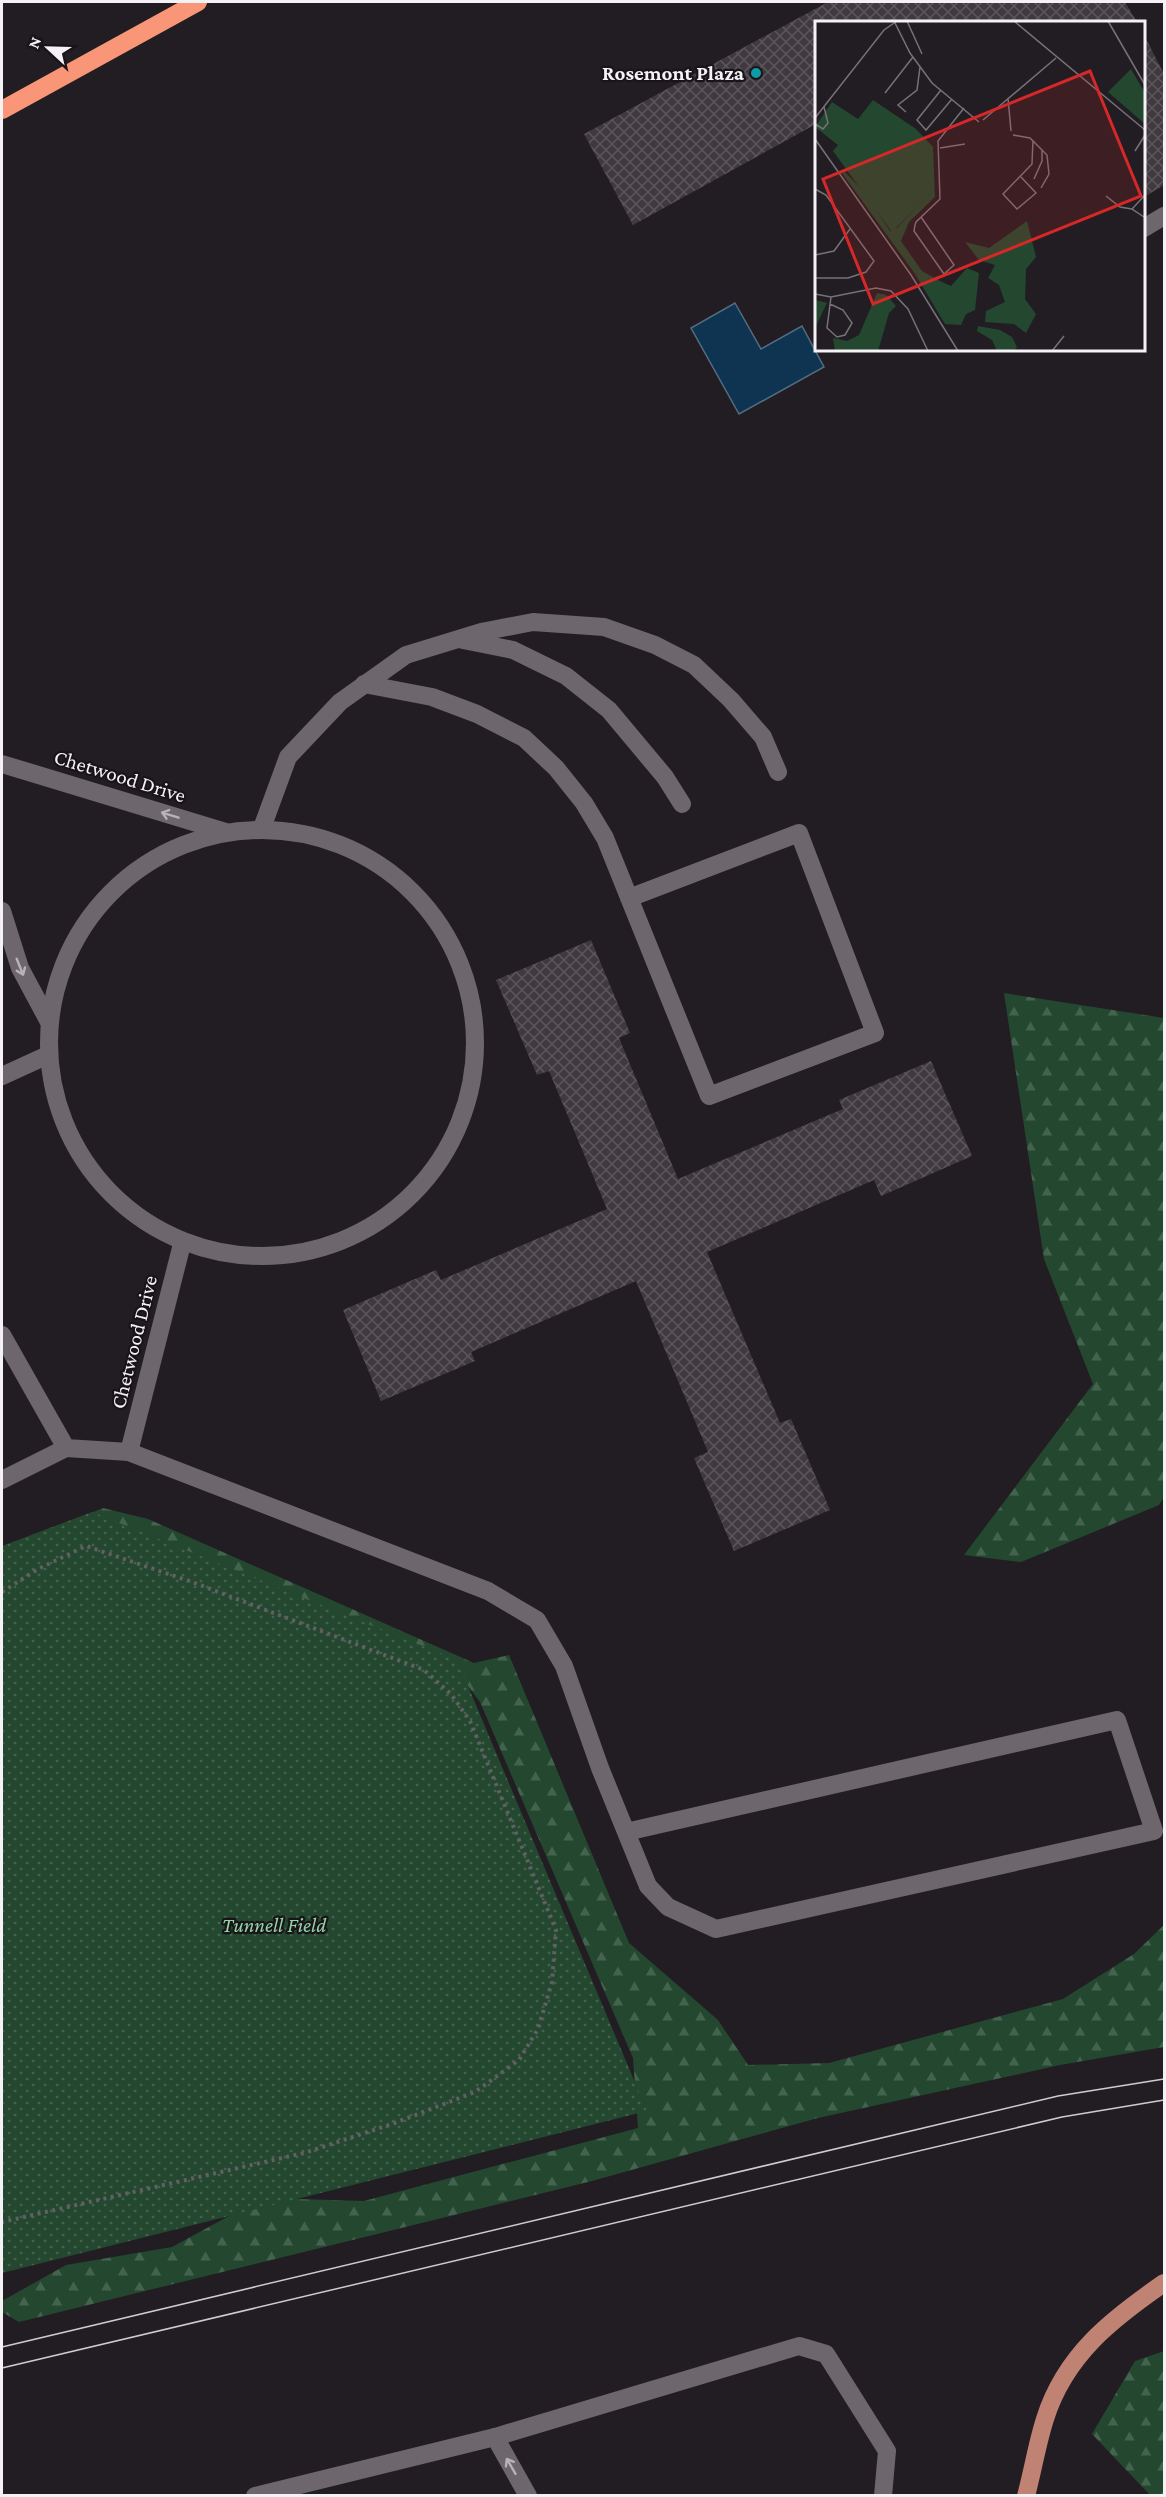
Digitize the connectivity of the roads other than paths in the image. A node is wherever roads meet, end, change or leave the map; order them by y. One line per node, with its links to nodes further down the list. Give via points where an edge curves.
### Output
1 (198, 2): 2 (highway)
2 (2, 110)
3 (1164, 216): 4 (street)
4 (1145, 227)
5 (458, 639): 6 (street, via 406,655); 8 (street, via 533,622 604,627 655,645 694,665 731,700 764,737); 9 (street, via 513,650 566,676 609,710 665,777)
6 (364, 684): 10 (street, via 340,702 288,757); 12 (street, via 432,697 524,738 556,768 584,803 605,838)
7 (2, 764): 11 (street, Chetwood Drive, one-way to 7)
8 (778, 772)
9 (682, 804)
10 (262, 828): 11 (street, Chetwood Drive); 17 (street, Chetwood Drive, via 336,841 401,879 450,937 474,1008 473,1084 446,1154 396,1211 330,1247 298,1252 255,1258)
11 (226, 831): 14 (street, Chetwood Drive, via 173,848 126,878 88,919 61,968)
12 (629, 898): 12 (street, via 708,1096 875,1033 799,833)
13 (2, 911): 14 (street, one-way to 14, via 20,968)
14 (49, 1023): 15 (street, Chetwood Drive)
15 (48, 1055): 16 (street); 17 (street, Chetwood Drive, via 59,1114 87,1168 130,1213)
16 (2, 1076)
17 (182, 1244): 20 (street, Chetwood Drive)
18 (2, 1335): 19 (street)
19 (66, 1448): 20 (street); 21 (street)
20 (129, 1452): 22 (street, via 488,1591 537,1620 564,1666)
21 (2, 1480)
22 (626, 1832): 22 (street, via 648,1886 668,1907 716,1929 1154,1831 1117,1720)
23 (1164, 2283): 28 (main road, via 1124,2310 1087,2344 1060,2384 1045,2418)
24 (495, 2438): 25 (street); 26 (street, one-way to 24); 27 (street, via 799,2346 826,2354 887,2451)
25 (255, 2496)
26 (528, 2496)
27 (883, 2496)
28 (1026, 2496)

